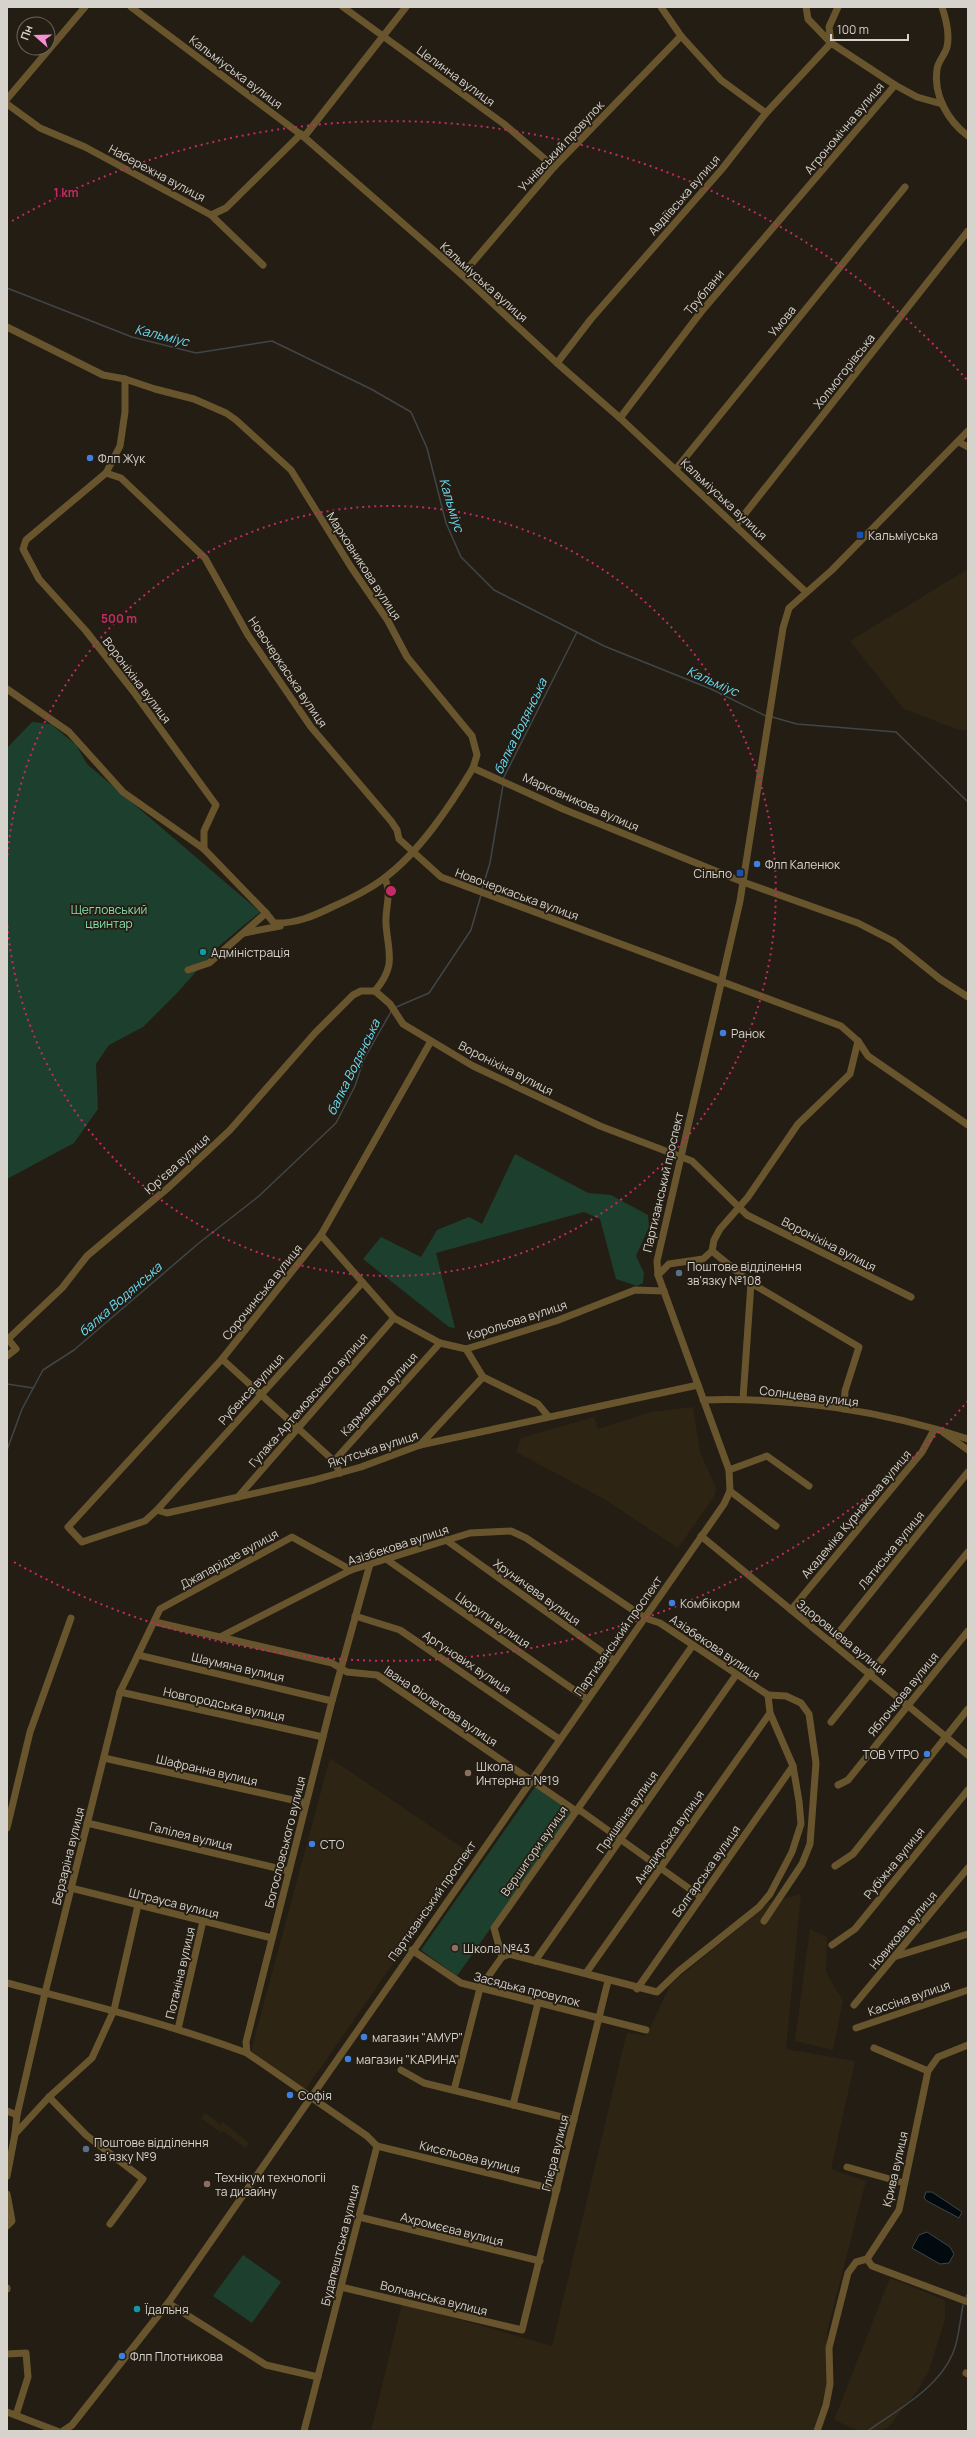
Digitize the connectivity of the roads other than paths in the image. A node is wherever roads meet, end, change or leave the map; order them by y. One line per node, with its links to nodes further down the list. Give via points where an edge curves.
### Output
1 (85, 7): 13 (street)
2 (131, 7): 17 (street, Кальміуська вулиця)
3 (343, 7): 9 (street, Целинна вулиця)
4 (406, 7): 9 (street, Набережна вулиця)
5 (661, 7): 10 (street)
6 (806, 7): 11 (street, via 808,19)
7 (838, 7): 11 (street, via 829,27)
8 (942, 7): 15 (street, via 948,25 947,46 937,68 936,83)
9 (383, 36): 17 (street, Набережна вулиця); 19 (street, Целинна вулиця, via 504,124)
10 (681, 36): 16 (street, via 721,80); 19 (street, Учнівський провулок)
11 (832, 43): 12 (street); 16 (street, Авдіївська вулиця)
12 (895, 85): 15 (street, via 917,97); 20 (street, Агрономiчна вулиця)
13 (7, 99)
14 (7, 104): 22 (street, Набережна вулиця, via 40,128 85,147)
15 (942, 104): 18 (street, via 959,129)
16 (766, 113): 27 (street, Авдіївська вулиця, via 722,169 591,319)
17 (302, 136): 22 (street, Набережна вулиця, via 226,208); 25 (street, Кальміуська вулиця)
18 (968, 136)
19 (554, 167): 25 (street, Учнівський провулок)
20 (810, 185): 29 (street, Трублани, via 701,312)
21 (905, 187): 33 (street, Умова)
22 (211, 215): 24 (street)
23 (968, 231): 35 (street, Холмогорівська)
24 (263, 265)
25 (462, 275): 27 (street, Кальміуська вулиця)
26 (7, 327): 28 (street, Марковникова вулиця, via 103,375)
27 (556, 363): 29 (street, Кальміуська вулиця)
28 (124, 378): 34 (street, Вороніхіна вулиця, via 125,412 120,446); 38 (street, Марковникова вулиця, via 194,399 226,413 291,470 350,567 388,621 407,657 472,736 477,755)
29 (620, 418): 33 (street, Кальміуська вулиця)
30 (968, 431): 31 (street, Партизанський проспект)
31 (959, 442): 32 (street); 36 (street, Партизанський проспект, via 832,570)
32 (968, 447)
33 (676, 469): 35 (street, Кальміуська вулиця)
34 (106, 473): 39 (street, Вороніхіна вулиця, via 26,540 23,549 39,579 86,631 133,691 216,805 204,831); 40 (street, Новочеркаська вулиця, via 121,478 205,558 248,635 311,727 391,821 399,839)
35 (736, 525): 36 (street, Кальміуська вулиця)
36 (806, 592): 42 (street, Партизанський проспект, via 789,608 783,628)
37 (7, 689): 39 (street, via 70,732 124,792)
38 (473, 768): 40 (street, via 438,822); 42 (street, Марковникова вулиця, via 563,809)
39 (204, 849): 43 (street)
40 (413, 851): 41 (street); 47 (street, Новочеркаська вулиця, via 441,877 476,892)
41 (385, 878): 44 (street, via 363,892); 48 (street, via 390,890 386,924 391,956 386,979)
42 (743, 882): 47 (street, Партизанський проспект); 49 (street, Марковникова вулиця, via 858,923 894,941 940,979)
43 (266, 913): 44 (street, via 274,923); 45 (street)
44 (288, 924): 45 (street)
45 (242, 934): 46 (street, via 209,963)
46 (188, 970)
47 (721, 980): 50 (street, Новочеркаська вулиця, via 841,1026); 53 (street, Партизанський проспект)
48 (375, 991): 51 (street, Вороніхіна вулиця, via 390,1004 404,1024); 65 (street, Юр’єва вулиця, via 353,995 315,1033 230,1130 81,1263 62,1288 8,1339 16,1349)
49 (968, 997)
50 (858, 1040): 52 (street, Новочеркаська вулиця, via 868,1056); 54 (street, via 850,1074 798,1124)
51 (431, 1041): 53 (street, Вороніхіна вулиця, via 473,1066 600,1126); 55 (street, Сорочинська вулиця)
52 (968, 1125)
53 (679, 1157): 54 (street, Вороніхіна вулиця, via 692,1161); 57 (street, Партизанський проспект, via 659,1248)
54 (739, 1207): 56 (street, via 720,1229); 61 (street, Вороніхіна вулиця, via 746,1215)
55 (321, 1235): 59 (street, Корольова вулиця); 66 (street, Сорочинська вулиця)
56 (712, 1251): 57 (street, via 703,1259 669,1264); 58 (street)
57 (658, 1275): 60 (street, Партизанський проспект)
58 (751, 1282): 70 (street); 72 (street, via 859,1347 845,1390)
59 (362, 1283): 62 (street, Корольова вулиця); 69 (street, Рубенса вулиця)
60 (664, 1291): 64 (street, Корольова вулиця, via 635,1290 556,1320); 68 (street, Партизанський проспект)
61 (911, 1297)
62 (394, 1318): 63 (street, Корольова вулиця); 74 (street, Гулака-Артемовського вулиця)
63 (440, 1343): 64 (street, Корольова вулиця); 79 (street, Кармалюка вулиця)
64 (466, 1349): 67 (street)
65 (7, 1356)
66 (222, 1359): 69 (street); 86 (street, Сорочинська вулиця, via 68,1527 82,1542 145,1521)
67 (482, 1377): 73 (street, via 538,1404); 77 (street)
68 (698, 1385): 71 (street, Партизанський проспект); 73 (street, Якутська вулиця)
69 (261, 1394): 74 (street); 86 (street, Рубенса вулиця)
70 (742, 1399): 71 (street, Солнцева вулиця); 72 (street, Солнцева вулиця)
71 (704, 1400): 80 (street, Партизанський проспект)
72 (844, 1409): 75 (street, Солнцева вулиця)
73 (548, 1416): 77 (street, Якутська вулиця)
74 (298, 1427): 79 (street); 85 (street, Гулака-Артемовського вулиця)
75 (938, 1430): 76 (street); 78 (street, Солнцева вулиця); 95 (street, Академіка Курнакова вулиця)
76 (968, 1440)
77 (420, 1445): 82 (street, Якутська вулиця)
78 (968, 1450)
79 (334, 1461): 82 (street)
80 (729, 1470): 83 (street, via 766,1456); 84 (street, Партизанський проспект)
81 (968, 1472): 102 (street, Латиська вулиця)
82 (340, 1473): 85 (street, Якутська вулиця)
83 (809, 1486)
84 (730, 1491): 87 (street); 88 (street, Партизанський проспект)
85 (238, 1497): 86 (street, Якутська вулиця, via 167,1513)
86 (157, 1510)
87 (776, 1526)
88 (702, 1536): 95 (street, Здоровцева вулиця); 98 (street, Партизанський проспект)
89 (446, 1540): 91 (street, Азізбекова вулиця); 98 (street, Азізбекова вулиця, via 470,1533 492,1531 511,1531 519,1534); 105 (street, Хруничева вулиця)
90 (968, 1552): 107 (street)
91 (386, 1559): 92 (street, Азізбекова вулиця); 111 (street, Цюрупи вулиця)
92 (370, 1564): 93 (street, Азізбекова вулиця); 96 (street, Богословського вулиця)
93 (351, 1570): 94 (street, Джапарідзе вулиця, via 292,1537); 101 (street, Азізбекова вулиця)
94 (160, 1609): 99 (street, Берзаріна вулиця)
95 (791, 1610): 102 (street, Здоровцева вулиця)
96 (356, 1616): 106 (street, Богословського вулиця); 119 (street, Аргунових вулиця, via 400,1630)
97 (71, 1618): 129 (street, via 30,1732)
98 (645, 1618): 103 (street, Азізбекова вулиця, via 660,1623); 105 (street, Партизанський проспект)
99 (155, 1622): 101 (street, Івана Фіолетова вулиця); 104 (street, Берзаріна вулиця)
100 (968, 1631): 113 (street, Яблочкова вулиця)
101 (220, 1637): 106 (street, Івана Фіолетова вулиця, via 332,1663)
102 (831, 1642): 107 (street, Здоровцева вулиця)
103 (693, 1645): 108 (street, Азізбекова вулиця); 127 (street, Вершигори вулиця)
104 (138, 1656): 109 (street, Берзаріна вулиця); 112 (street, Шаумяна вулиця)
105 (614, 1661): 111 (street, Партизанський проспект)
106 (341, 1669): 112 (street, Богословського вулиця); 123 (street, Івана Фіолетова вулиця, via 377,1675)
107 (870, 1674): 113 (street, Здоровцева вулиця); 116 (street)
108 (736, 1675): 110 (street, Азізбекова вулиця); 130 (street, Пришвіна вулиця)
109 (120, 1692): 118 (street, Новгородська вулиця); 121 (street, Берзаріна вулиця)
110 (768, 1695): 115 (street); 139 (street, via 786,1696 801,1703 808,1714 816,1763 810,1844 802,1864)
111 (588, 1699): 119 (street, Партизанський проспект)
112 (332, 1701): 118 (street, Богословського вулиця)
113 (908, 1705): 117 (street, Здоровцева вулиця); 124 (street, Яблочкова вулиця, via 848,1780)
114 (968, 1709): 117 (street)
115 (770, 1713): 122 (street); 132 (street, Анадирська вулиця)
116 (831, 1722)
117 (946, 1736): 120 (street, Здоровцева вулиця); 131 (street, via 853,1854)
118 (323, 1737): 126 (street, Богословського вулиця)
119 (559, 1739): 123 (street, Партизанський проспект)
120 (968, 1755)
121 (104, 1758): 126 (street, Шафранна вулиця); 128 (street, Берзаріна вулиця)
122 (793, 1766): 136 (street, Болгарська вулиця); 151 (street, Засядька провулок, via 801,1824 792,1852 770,1894 759,1907 679,1971 661,1990 653,1992)
123 (530, 1780): 127 (street, Івана Фіолетова вулиця); 143 (street, Партизанський проспект)
124 (838, 1785)
125 (968, 1790): 142 (street, Рубіжна вулиця, via 855,1929)
126 (306, 1803): 134 (street, Богословського вулиця)
127 (576, 1811): 130 (street, Івана Фіолетова вулиця, via 581,1811); 145 (street, Вершигори вулиця, via 494,1928)
128 (87, 1822): 134 (street, Галілея вулиця); 135 (street, Берзаріна вулиця)
129 (7, 1828)
130 (620, 1839): 132 (street, Івана Фіолетова вулиця); 146 (street, Пришвіна вулиця)
131 (835, 1866)
132 (660, 1868): 136 (street, Івана Фіолетова вулиця); 147 (street, Анадирська вулиця)
133 (968, 1868): 144 (street, Новикова вулиця)
134 (289, 1871): 141 (street, Богословського вулиця)
135 (71, 1888): 137 (street, Штрауса вулиця); 153 (street, Берзаріна вулиця)
136 (702, 1897): 151 (street, Болгарська вулиця)
137 (138, 1905): 138 (street, Штрауса вулиця); 156 (street)
138 (203, 1921): 141 (street, Штрауса вулиця); 159 (street, Потаніна вулиця)
139 (764, 1921)
140 (968, 1934): 144 (street)
141 (272, 1938): 163 (street, Богословського вулиця, via 246,2042)
142 (832, 1945)
143 (412, 1950): 150 (street, Засядька провулок, via 461,1983); 168 (street, Партизанський проспект)
144 (897, 1956): 155 (street, Новикова вулиця)
145 (502, 1957): 146 (street, Засядька провулок, via 509,1954); 150 (street)
146 (535, 1961): 147 (street, Засядька провулок)
147 (586, 1973): 148 (street, Засядька провулок)
148 (608, 1981): 151 (street, Засядька провулок); 157 (street, Глієра вулиця)
149 (7, 1983): 153 (street)
150 (480, 1988): 154 (street, Засядька провулок); 166 (street)
151 (637, 1988)
152 (968, 1990): 158 (street, Кассіна вулиця)
153 (45, 1993): 156 (street); 171 (street, Берзаріна вулиця)
154 (538, 2003): 157 (street, Засядька провулок); 169 (street)
155 (854, 2005)
156 (114, 2010): 159 (street); 167 (street, via 92,2058)
157 (599, 2018): 160 (street, Засядька провулок); 172 (street, Глієра вулиця)
158 (856, 2028)
159 (178, 2029): 163 (street)
160 (646, 2030)
161 (968, 2046): 165 (street, Крива вулиця, via 938,2057)
162 (874, 2048): 165 (street)
163 (247, 2053): 168 (street)
164 (401, 2070): 166 (street, via 424,2083)
165 (928, 2071): 177 (street, Крива вулиця)
166 (454, 2090): 169 (street)
167 (49, 2097): 173 (street); 181 (street, via 86,2135 143,2179)
168 (310, 2097): 174 (street, via 367,2136); 187 (street, Партизанський проспект)
169 (513, 2105): 172 (street)
170 (7, 2111): 171 (street)
171 (16, 2115): 173 (street, Берзаріна вулиця)
172 (574, 2120): 178 (street, Глієра вулиця)
173 (15, 2134): 176 (street, Берзаріна вулиця)
174 (377, 2146): 178 (street, Кисєльова вулиця); 180 (street, Будапештська вулиця)
175 (847, 2167): 177 (street)
176 (7, 2176)
177 (904, 2184): 183 (street, Крива вулиця, via 895,2218)
178 (557, 2190): 184 (street, Глієра вулиця)
179 (7, 2194): 182 (street, via 12,2221)
180 (359, 2217): 184 (street, Ахромєєва вулиця); 185 (street, Будапештська вулиця)
181 (110, 2224)
182 (7, 2226)
183 (867, 2258): 186 (street, via 872,2266); 196 (street, Крива вулиця, via 856,2262 848,2273 829,2348 830,2384)
184 (540, 2261): 188 (street, Глієра вулиця)
185 (341, 2287): 188 (street, Волчанська вулиця); 190 (street, Будапештська вулиця)
186 (968, 2302)
187 (168, 2303): 190 (street, via 266,2365); 194 (street, Партизанський проспект, via 72,2425)
188 (522, 2330)
189 (7, 2354): 192 (street, via 26,2353 28,2377)
190 (318, 2378): 195 (street, Будапештська вулиця)
191 (7, 2412): 192 (street)
192 (16, 2416): 193 (street)
193 (57, 2431)
194 (63, 2431)
195 (304, 2431)
196 (817, 2431)

